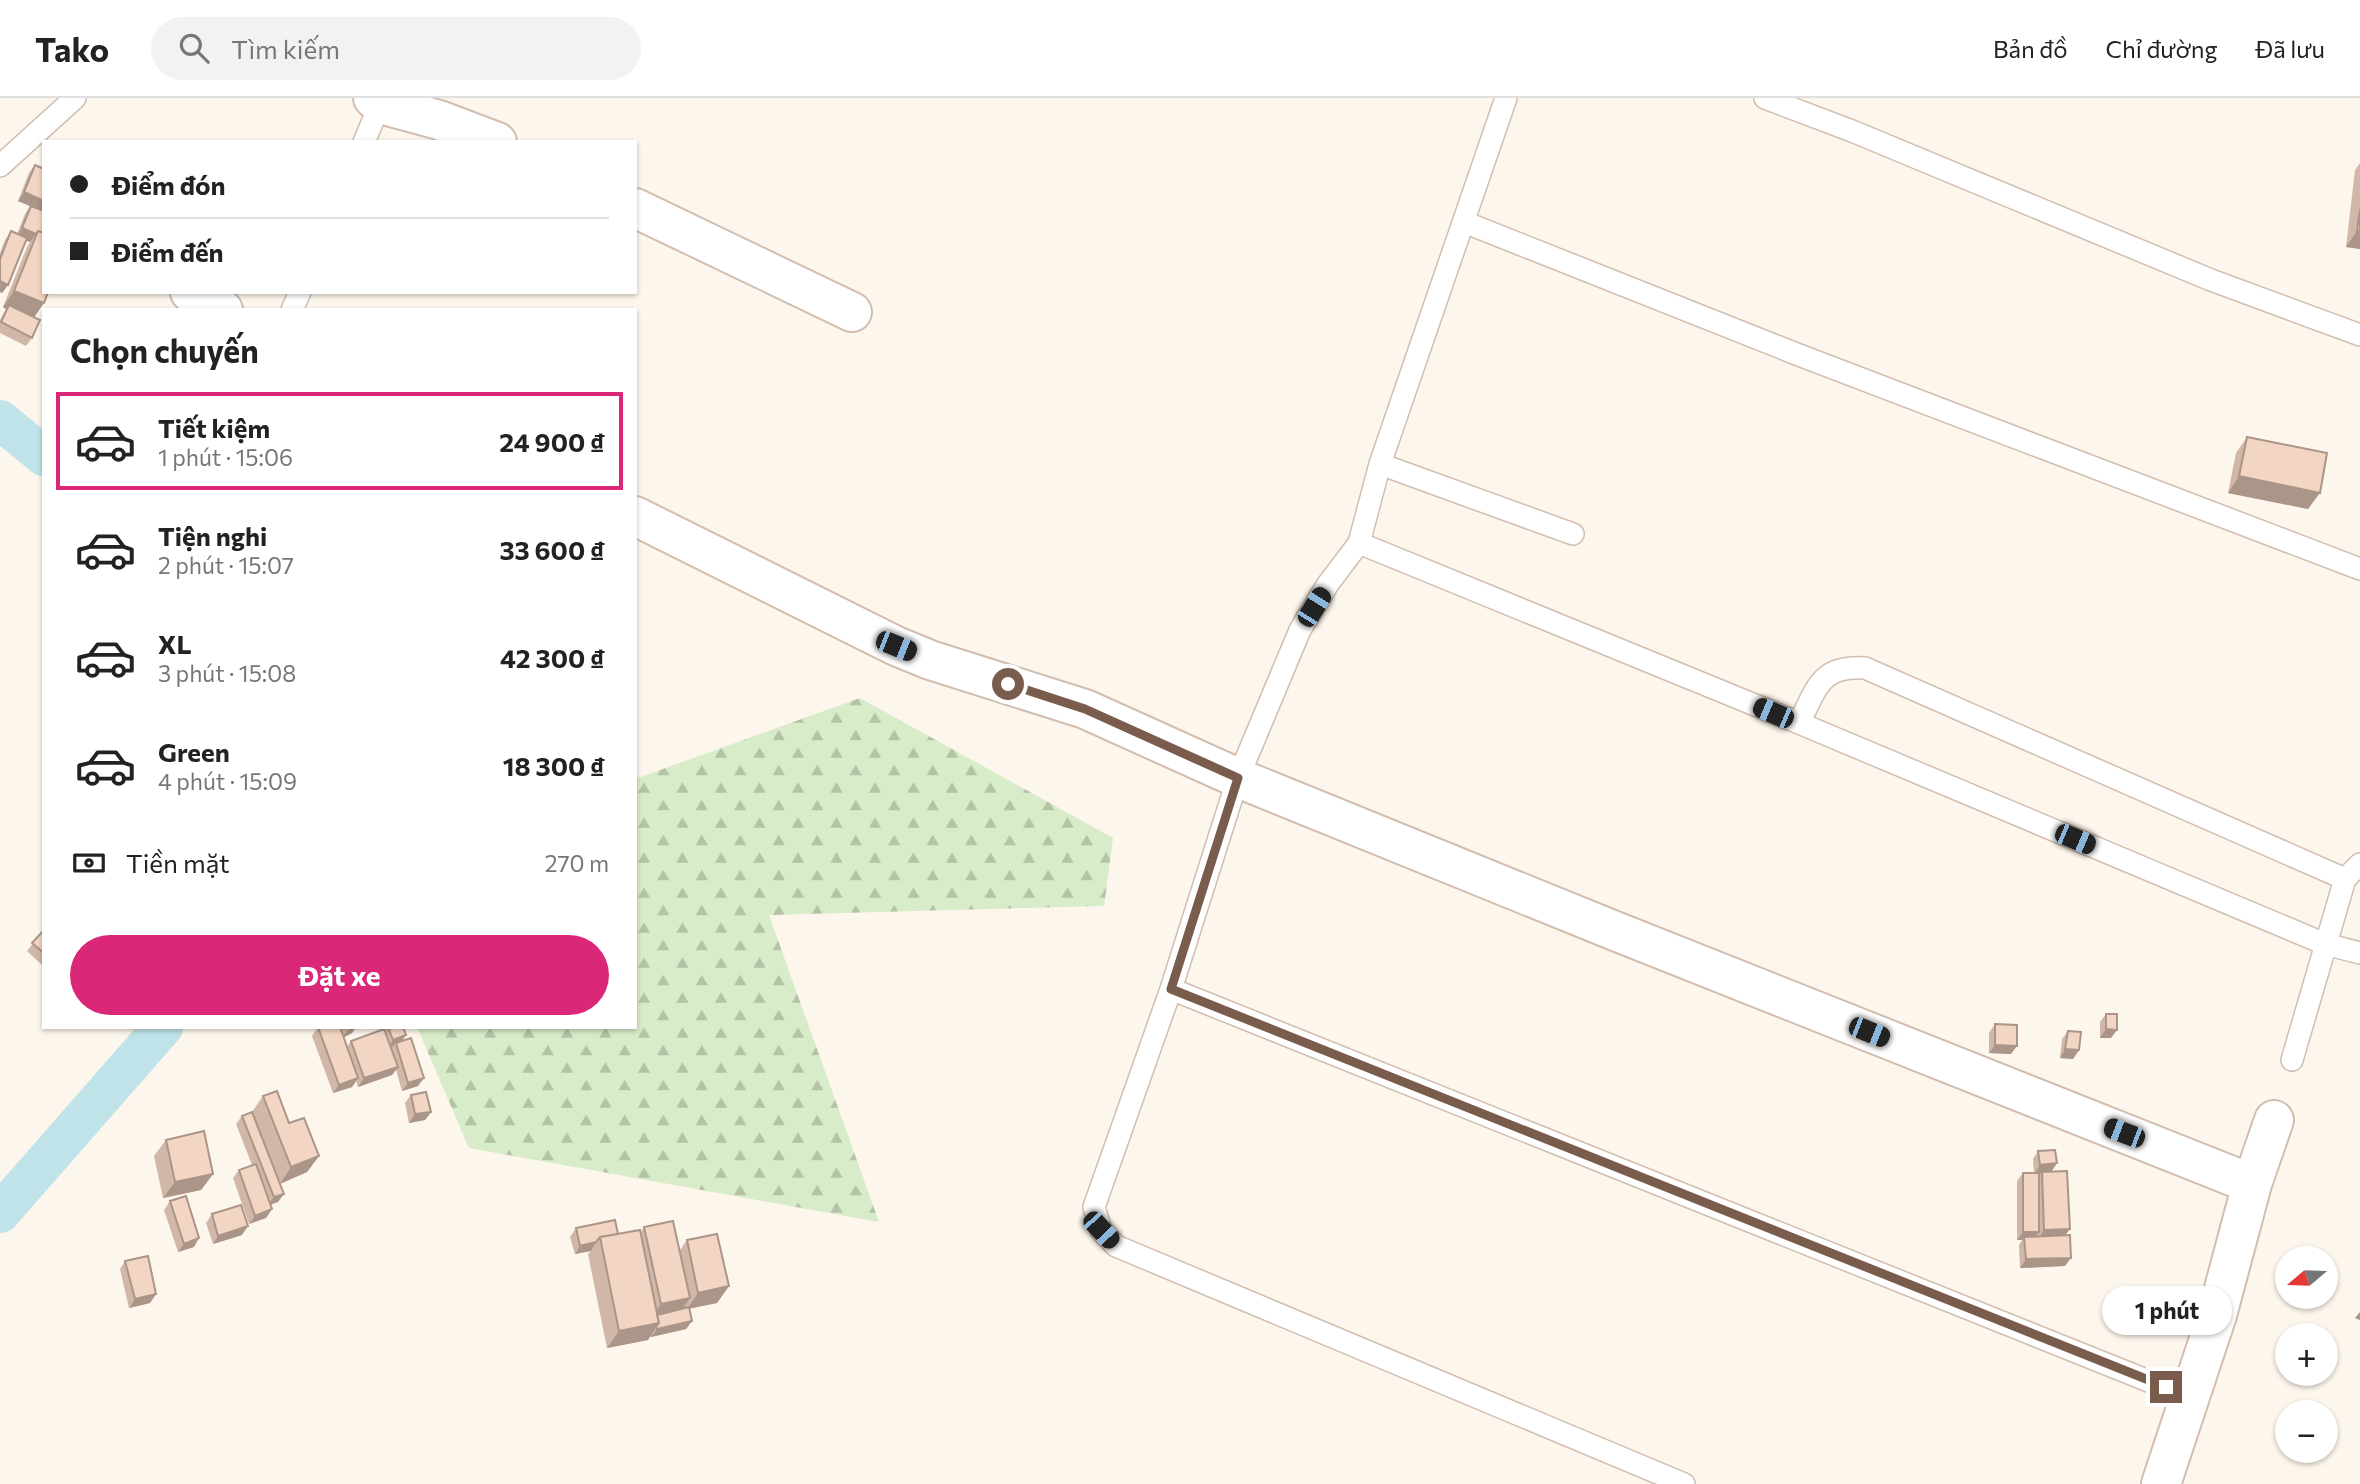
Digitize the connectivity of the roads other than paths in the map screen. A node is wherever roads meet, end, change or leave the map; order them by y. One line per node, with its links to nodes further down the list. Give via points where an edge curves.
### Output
1 (75, 98): 7 (lane)
2 (1506, 98): 9 (lane)
3 (1765, 98): 13 (lane, via 2211,280)
4 (376, 101): 5 (lane); 6 (street)
5 (365, 140)
6 (492, 140)
7 (0, 166)
8 (637, 209): 12 (street)
9 (1464, 222): 14 (lane); 18 (lane)
10 (194, 294): 11 (street)
11 (219, 308)
12 (852, 313)
13 (2360, 335)
14 (1380, 464): 16 (lane); 17 (lane)
15 (637, 517): 20 (street, via 896,646 1085,709)
16 (1573, 534)
17 (1360, 543): 19 (lane); 20 (lane, via 1300,630)
18 (2360, 569)
19 (1799, 723): 22 (lane, via 1830,673 1844,666 1865,668); 23 (lane)
20 (1238, 778): 25 (lane); 28 (street)
21 (2360, 864): 22 (lane)
22 (2345, 879): 23 (lane)
23 (2325, 944): 24 (lane); 26 (lane)
24 (2360, 954)
25 (1171, 989): 29 (lane); 30 (lane, via 1094,1207 1101,1230 1116,1246)
26 (2292, 1060)
27 (2274, 1121): 28 (street)
28 (2252, 1184): 29 (street)
29 (2191, 1398): 31 (street)
30 (1684, 1484)
31 (2161, 1484)

